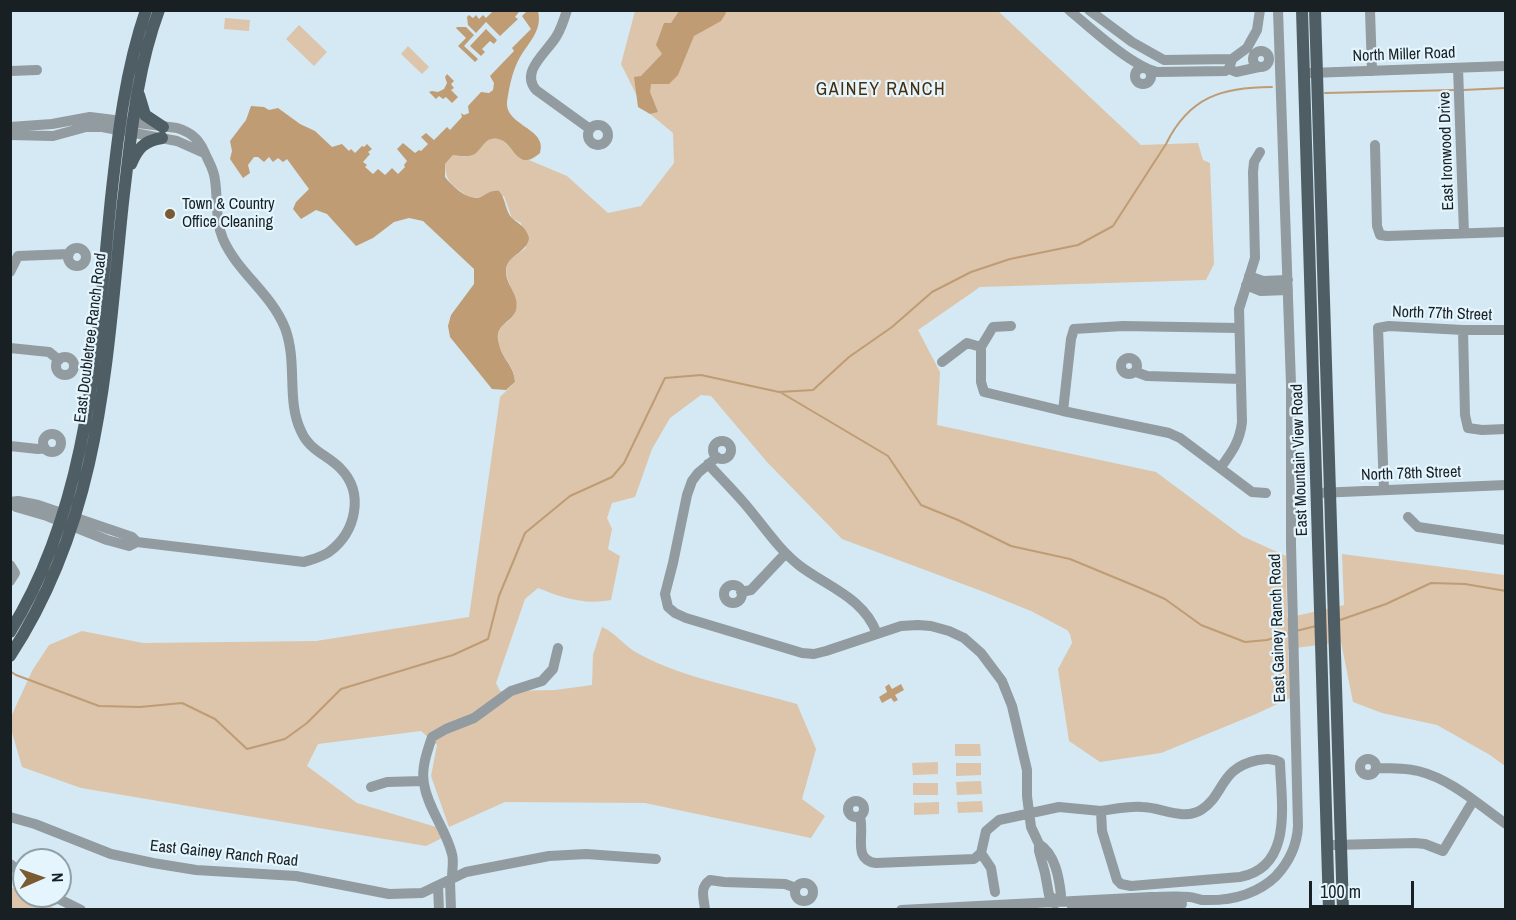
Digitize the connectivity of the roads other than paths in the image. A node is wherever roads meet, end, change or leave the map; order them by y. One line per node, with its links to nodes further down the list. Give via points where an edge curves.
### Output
1 (146, 10): 29 (main road, East Doubletree Ranch Road, via 133,56)
2 (159, 10): 27 (main road, East Doubletree Ranch Road)
3 (567, 10): 30 (street, via 555,39 532,69 530,80 536,90)
4 (1069, 10): 12 (street)
5 (1089, 10): 11 (street)
6 (1260, 10): 13 (street)
7 (1278, 10): 15 (street, East Gainey Ranch Road)
8 (1302, 10): 26 (main road, East Mountain View Road)
9 (1315, 10): 25 (main road, East Mountain View Road)
10 (1370, 10): 23 (street)
11 (1113, 28): 12 (street); 14 (street)
12 (1105, 38): 19 (street)
13 (1250, 51): 15 (street, via 1263,51); 16 (street); 20 (street)
14 (1148, 53): 17 (street); 19 (street)
15 (1274, 60): 20 (street); 42 (street, East Gainey Ranch Road)
16 (1231, 64): 17 (street); 20 (street, via 1236,72)
17 (1193, 66): 19 (street, via 1157,72)
18 (1506, 66): 21 (street, North Miller Road)
19 (1143, 67)
20 (1259, 67)
21 (1458, 68): 23 (street, North Miller Road); 38 (street, East Ironwood Drive)
22 (37, 70): 24 (street)
23 (1372, 70): 25 (street, North Miller Road)
24 (10, 71)
25 (1317, 73): 26 (street, North Miller Road); 63 (main road, East Mountain View Road)
26 (1304, 74): 63 (main road, East Mountain View Road)
27 (138, 87): 29 (main road, East Doubletree Ranch Road); 32 (main road, via 145,114)
28 (10, 127): 31 (street)
29 (125, 127): 31 (street, via 90,117); 32 (street); 36 (main road, East Doubletree Ranch Road); 65 (main road, East Doubletree Ranch Road, via 88,406)
30 (590, 129)
31 (53, 130): 33 (street)
32 (163, 133): 36 (main road, via 141,146); 65 (street, via 204,153 214,172 223,239 276,310 290,344 299,429 309,445 347,476 354,512 348,532 340,542 328,553 304,562 137,542 129,546)
33 (10, 135)
34 (1375, 145): 38 (street, via 1380,235)
35 (1260, 152): 41 (street, via 1254,162 1255,258)
36 (126, 176): 65 (main road, East Doubletree Ranch Road, via 100,415 89,469)
37 (1506, 232): 38 (street)
38 (1464, 233)
39 (69, 254): 40 (street, via 18,256)
40 (10, 272)
41 (1247, 281): 42 (street, via 1261,291); 44 (street)
42 (1288, 285): 93 (street, East Gainey Ranch Road, via 1298,826 1292,855 1269,882 1236,897 1192,903)
43 (1011, 326): 47 (street, via 993,327)
44 (1238, 328): 52 (street); 53 (street, via 1074,329)
45 (1463, 330): 46 (street, North 77th Street); 54 (street, via 1468,428); 61 (street, North 77th Street, via 1378,328)
46 (1506, 330)
47 (981, 346): 50 (street, via 967,343); 53 (street, via 984,392)
48 (10, 348): 49 (street, via 49,352)
49 (59, 360)
50 (942, 362)
51 (1136, 372): 52 (street, via 1147,376)
52 (1241, 379): 59 (street, via 1241,434)
53 (1063, 411): 59 (street, via 1169,433)
54 (1506, 429)
55 (10, 446): 56 (street)
56 (45, 448)
57 (717, 457): 58 (street)
58 (708, 464): 67 (street); 72 (street, via 692,481 687,495 665,594 668,607 686,618 802,653 826,651)
59 (1221, 467): 62 (street, via 1252,492)
60 (1506, 485): 61 (street, North 78th Street)
61 (1384, 490): 63 (street, North 78th Street)
62 (1266, 493)
63 (1324, 493): 73 (main road, East Mountain View Road)
64 (1408, 517): 66 (street, via 1418,526)
65 (68, 520): 71 (main road, East Doubletree Ranch Road); 75 (main road, East Doubletree Ranch Road, via 52,579)
66 (1506, 540)
67 (785, 554): 70 (street, via 751,590); 72 (street, via 861,606)
68 (10, 565): 69 (street, via 15,573)
69 (10, 580)
70 (741, 592)
71 (10, 632)
72 (877, 634): 81 (street, via 901,626 943,629 974,645 993,666 1012,706 1027,770)
73 (1328, 647): 85 (main road, East Mountain View Road); 86 (main road, East Mountain View Road)
74 (558, 648): 77 (street, via 553,669 542,681 511,691 474,718 432,737 425,756)
75 (14, 651)
76 (1377, 768): 79 (street, via 1419,771 1451,785)
77 (423, 781): 78 (street, via 387,782); 89 (street, via 429,805 453,855)
78 (371, 787)
79 (1473, 801): 84 (street); 85 (street, via 1443,851 1415,843)
80 (1101, 811): 80 (street, via 1102,831 1121,884 1247,876 1273,857 1282,831 1280,762 1266,759 1240,766 1208,804 1191,814 1155,807); 81 (street, via 1059,807)
81 (1028, 813): 87 (street, via 999,820 986,831); 93 (street, via 1039,844 1049,896)
82 (10, 817): 90 (street, East Gainey Ranch Road, via 111,854 196,870 296,876 389,894 422,893)
83 (860, 817): 87 (street, via 861,853 869,862 974,859)
84 (1506, 824)
85 (1340, 845): 86 (street); 100 (main road, East Mountain View Road)
86 (1327, 846): 99 (main road, East Mountain View Road)
87 (981, 853): 92 (street, via 991,868)
88 (657, 859): 89 (street, East Gainey Ranch Road, via 568,854 477,870)
89 (451, 879): 90 (street, East Gainey Ranch Road); 95 (street)
90 (438, 886): 94 (street)
91 (796, 888): 96 (street, via 710,880 703,890)
92 (995, 892)
93 (1055, 905): 97 (street, East Gainey Ranch Road); 98 (street, East Gainey Ranch Road)
94 (439, 909)
95 (451, 909)
96 (705, 909)
97 (901, 909)
98 (1030, 909)
99 (1329, 909)
100 (1342, 909)

